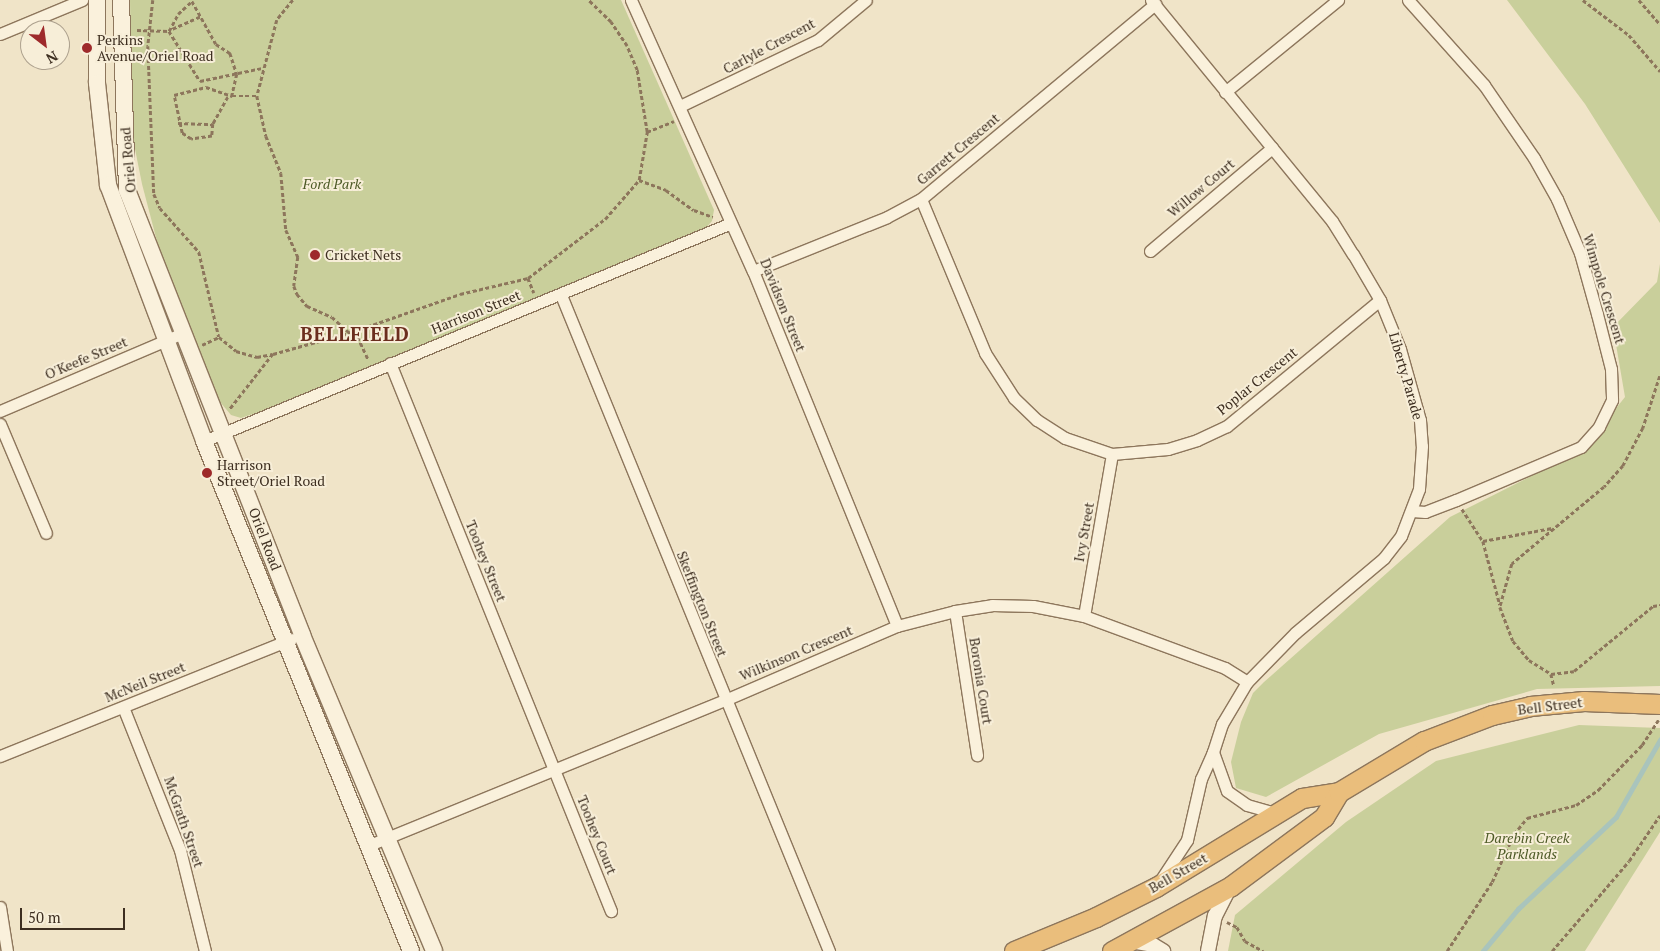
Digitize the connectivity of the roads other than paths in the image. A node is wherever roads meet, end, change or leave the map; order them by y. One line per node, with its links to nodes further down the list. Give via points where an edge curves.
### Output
1 (82, 0): 9 (street)
2 (96, 0): 20 (main road, Oriel Road, via 97,83 108,185)
3 (121, 0): 19 (main road, Oriel Road, via 128,190)
4 (631, 0): 11 (street, Davidson Street)
5 (866, 0): 11 (street, Carlyle Crescent, via 818,40)
6 (1338, 0): 10 (street)
7 (1408, 0): 27 (street, Wimpole Crescent, via 1484,86 1534,158 1557,199 1580,253 1611,369 1612,400 1599,428 1582,447 1425,512)
8 (1153, 2): 10 (street, Liberty Parade); 13 (street, Garrett Crescent)
9 (0, 34)
10 (1225, 92): 12 (street, Liberty Parade)
11 (680, 106): 14 (street, Davidson Street)
12 (1272, 148): 15 (street, Willow Court); 18 (street, Liberty Parade, via 1332,221)
13 (921, 199): 16 (street, Garrett Crescent, via 887,218); 26 (street, Poplar Crescent, via 985,352 1014,398 1037,420 1058,433)
14 (731, 223): 16 (street, Davidson Street); 17 (street, Harrison Street)
15 (1150, 251)
16 (753, 271): 31 (street, Davidson Street)
17 (560, 295): 21 (street, Harrison Street); 35 (street, Skeffington Street)
18 (1380, 300): 26 (street, Poplar Crescent, via 1227,426 1183,445 1154,452); 27 (street, Liberty Parade, via 1400,349 1420,420 1422,467)
19 (183, 333): 20 (street, O'Keefe Street); 24 (main road, Oriel Road)
20 (165, 340): 22 (street, O'Keefe Street); 25 (main road, Oriel Road)
21 (390, 363): 24 (street, Harrison Street); 41 (street, Toohey Street)
22 (0, 411)
23 (0, 424): 28 (street)
24 (223, 433): 25 (street, Harrison Street); 32 (main road, Oriel Road)
25 (204, 441): 33 (main road, Oriel Road)
26 (1112, 454): 30 (street, Ivy Street)
27 (1412, 511): 34 (street, Liberty Parade, via 1401,536 1384,558 1295,634)
28 (46, 533)
29 (955, 611): 30 (street, Wilkinson Crescent, via 992,604 1033,606); 31 (street, Wilkinson Crescent); 39 (street, Boronia Court)
30 (1084, 616): 34 (street, Wilkinson Crescent, via 1225,668)
31 (897, 626): 35 (street, Wilkinson Crescent)
32 (302, 635): 33 (street, McNeil Street); 44 (main road, Oriel Road)
33 (286, 641): 37 (street, McNeil Street); 45 (main road, Oriel Road)
34 (1247, 682): 38 (street, Liberty Parade, via 1222,724)
35 (726, 700): 41 (street, Wilkinson Crescent); 55 (street, Skeffington Street)
36 (1660, 704): 42 (highway, Bell Street, via 1584,701 1530,706 1460,725 1398,754)
37 (123, 707): 40 (street, McNeil Street); 52 (street, McGrath Street, via 180,850)
38 (1212, 754): 43 (street, via 1227,791 1247,805); 47 (street, Liberty Parade, via 1201,779 1187,840)
39 (977, 755)
40 (0, 756)
41 (554, 770): 44 (street, Wilkinson Crescent); 49 (street, Toohey Court)
42 (1339, 792): 43 (highway, Bell Street, via 1302,798); 46 (highway, Bell Street, via 1324,817)
43 (1278, 814): 47 (highway, Bell Street)
44 (388, 836): 45 (street, Wilkinson Crescent); 54 (main road, Oriel Road)
45 (367, 846): 53 (main road, Oriel Road)
46 (1230, 886): 50 (highway, Bell Street); 59 (street, via 1210,930)
47 (1156, 887): 56 (highway, Bell Street, via 1096,917)
48 (0, 907): 51 (street)
49 (611, 911)
50 (1132, 942): 57 (highway, Bell Street); 58 (street, via 1153,945)
51 (7, 951)
52 (205, 951)
53 (411, 951)
54 (434, 951)
55 (829, 951)
56 (1015, 951)
57 (1112, 951)
58 (1163, 951)
59 (1208, 951)

